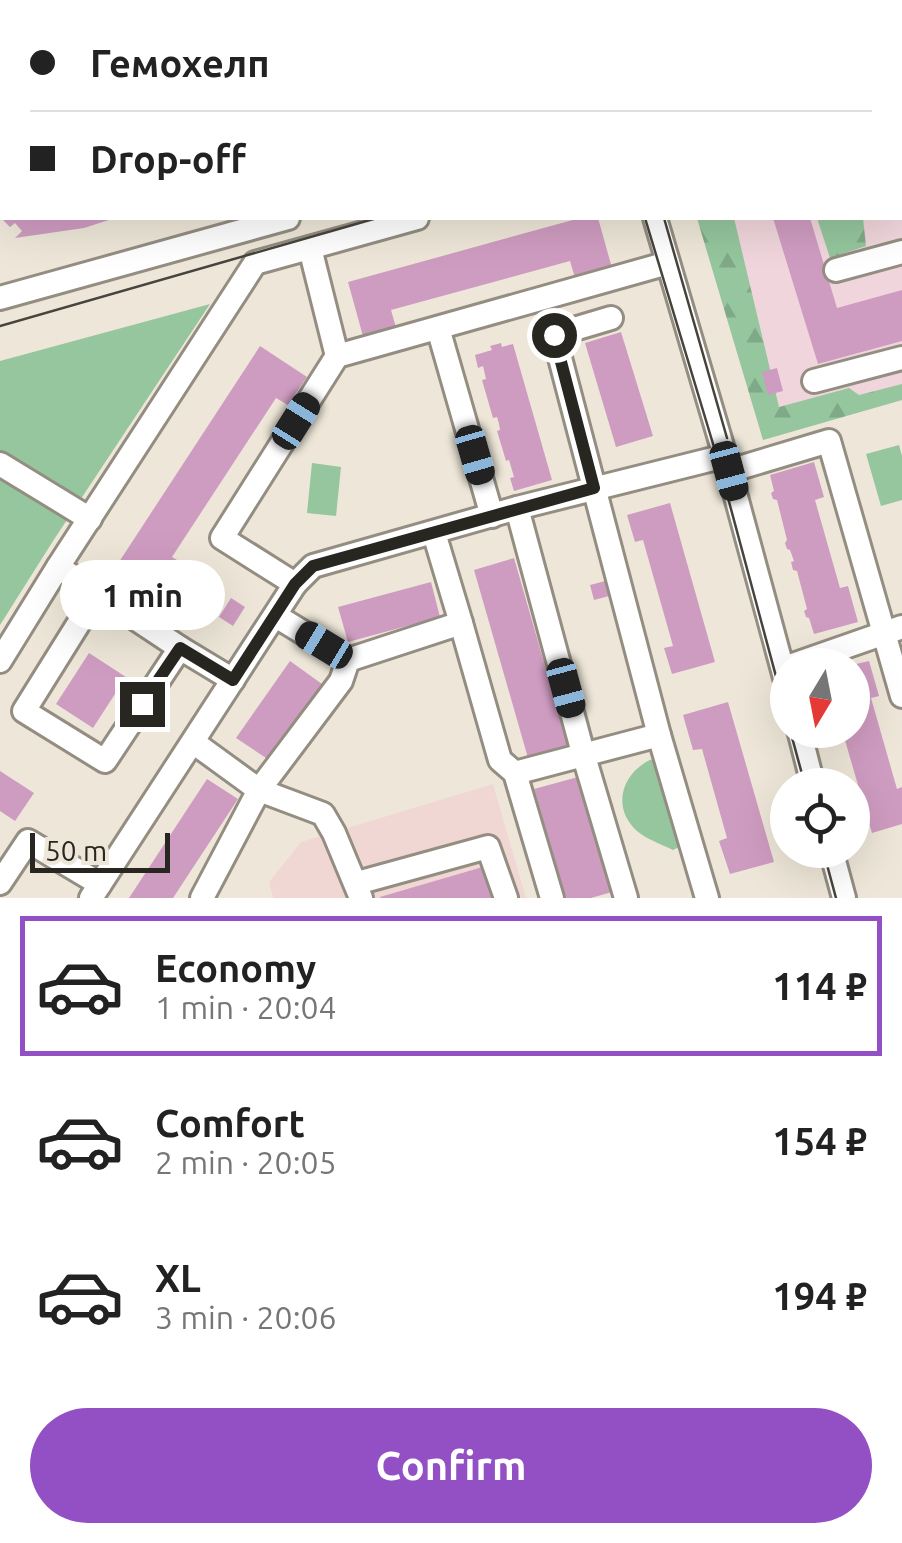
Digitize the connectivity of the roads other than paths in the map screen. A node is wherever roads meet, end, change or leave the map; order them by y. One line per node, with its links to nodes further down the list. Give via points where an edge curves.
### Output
1 (280, 220): 4 (street)
2 (410, 220): 5 (street)
3 (655, 220): 8 (street)
4 (245, 229): 7 (street); 10 (street)
5 (310, 248): 7 (street); 13 (street)
6 (902, 252): 9 (street)
7 (255, 263): 21 (street)
8 (668, 263): 12 (street); 16 (street)
9 (836, 270)
10 (0, 298)
11 (611, 318): 18 (street, via 554,335)
12 (438, 328): 13 (street); 20 (street)
13 (337, 356): 24 (street, via 222,538)
14 (902, 358): 15 (street)
15 (814, 381)
16 (727, 463): 18 (street); 28 (street, via 828,441); 30 (street)
17 (0, 464): 21 (street)
18 (594, 488): 19 (street); 36 (street)
19 (518, 508): 20 (street); 38 (street)
20 (492, 516): 22 (street)
21 (90, 519): 23 (street)
22 (434, 533): 24 (street, via 313,566); 27 (street)
23 (58, 568): 25 (street); 33 (street)
24 (295, 584): 26 (street)
25 (97, 594): 29 (street); 29 (street, via 24,711 104,760)
26 (276, 616): 32 (street); 34 (street)
27 (461, 623): 32 (street); 39 (street, via 500,760)
28 (893, 630): 31 (street); 35 (street)
29 (180, 648): 34 (street)
30 (781, 648)
31 (849, 648)
32 (348, 660): 40 (street, via 341,681)
33 (0, 661)
34 (233, 680): 37 (street)
35 (902, 696)
36 (659, 735): 38 (street); 49 (street)
37 (193, 742): 40 (street); 43 (street)
38 (583, 753): 39 (street); 48 (street)
39 (515, 773): 47 (street)
40 (260, 790): 44 (street, via 324,814); 45 (street)
41 (836, 868): 50 (street)
42 (0, 882): 43 (street, via 28,842)
43 (96, 891)
44 (359, 891): 46 (street, via 488,846)
45 (202, 898)
46 (506, 898)
47 (552, 898)
48 (626, 898)
49 (706, 898)
50 (844, 898)

